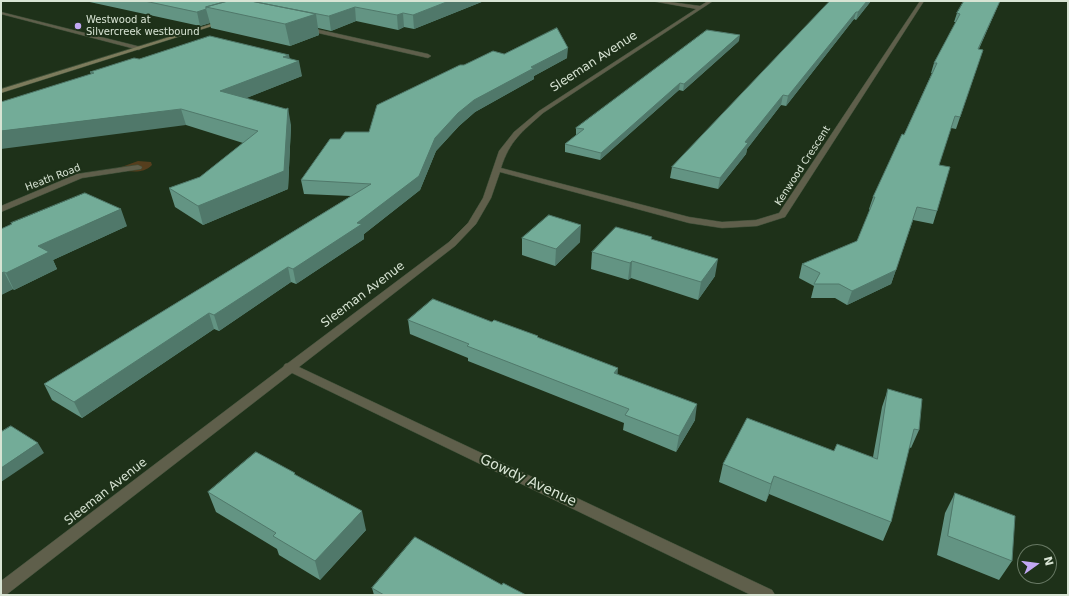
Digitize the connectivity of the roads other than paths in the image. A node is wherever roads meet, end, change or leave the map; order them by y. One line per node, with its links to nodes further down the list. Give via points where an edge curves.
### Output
1 (654, 1): 4 (street)
2 (711, 1): 4 (street, Sleeman Avenue)
3 (922, 1): 12 (street, Kenwood Crescent, via 782,216 757,223 722,225 689,220)
4 (701, 8): 12 (street, Sleeman Avenue, via 541,112 516,133 503,151)
5 (1, 13): 8 (street)
6 (228, 21): 8 (main road)
7 (301, 28): 9 (street)
8 (139, 48): 10 (main road)
9 (428, 56)
10 (1, 91)
11 (138, 167): 13 (street, Heath Road, via 80,176)
12 (497, 169): 14 (street, Sleeman Avenue, via 487,198 472,224 452,244)
13 (1, 209)
14 (290, 367): 15 (street, Sleeman Avenue); 16 (street, Gowdy Avenue)
15 (1, 590)
16 (767, 595)

